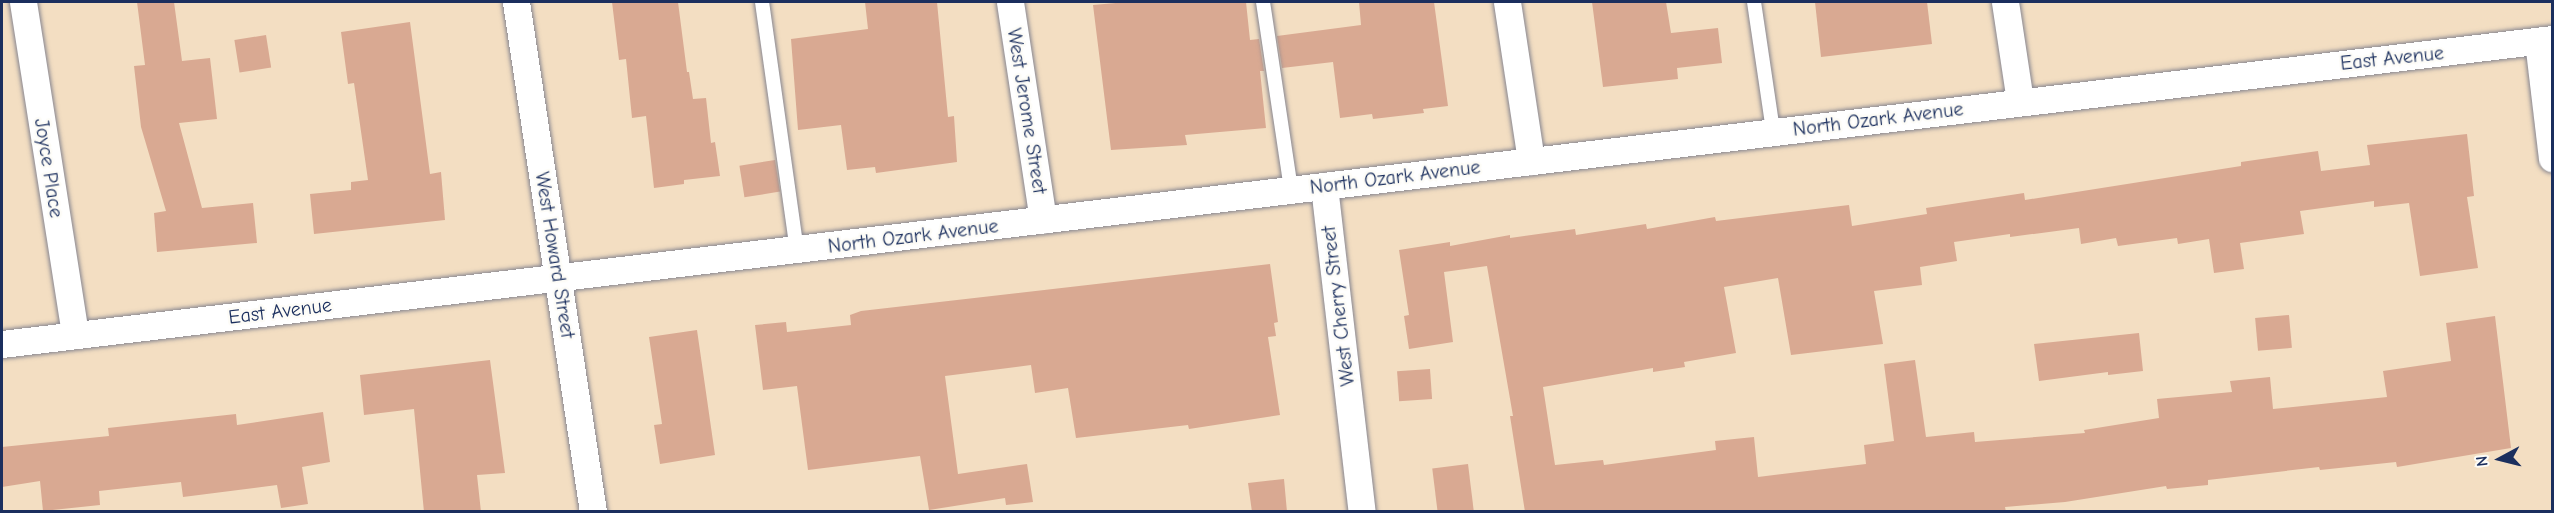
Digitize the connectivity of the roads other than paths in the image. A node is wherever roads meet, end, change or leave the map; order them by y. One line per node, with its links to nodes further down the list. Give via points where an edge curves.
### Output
1 (23, 2): 20 (street, Joyce Place)
2 (516, 2): 19 (street, West Howard Street)
3 (762, 2): 18 (lane)
4 (1010, 2): 17 (street, West Jerome Street)
5 (1263, 2): 16 (lane)
6 (1507, 2): 14 (street)
7 (1754, 2): 12 (lane)
8 (2005, 2): 11 (street)
9 (2545, 40): 10 (street, East Avenue); 13 (street)
10 (2232, 76): 11 (street, North Ozark Avenue)
11 (2020, 101): 12 (street, North Ozark Avenue)
12 (1773, 131): 14 (street, North Ozark Avenue)
13 (2553, 158)
14 (1531, 161): 15 (street, North Ozark Avenue)
15 (1324, 186): 16 (street, North Ozark Avenue); 23 (street, West Cherry Street)
16 (1291, 190): 17 (street, North Ozark Avenue)
17 (1043, 220): 18 (street, North Ozark Avenue)
18 (797, 250): 19 (street, North Ozark Avenue)
19 (559, 279): 20 (street, East Avenue); 22 (street, West Howard Street)
20 (75, 335): 21 (street, East Avenue)
21 (2, 344)
22 (593, 510)
23 (1362, 512)

